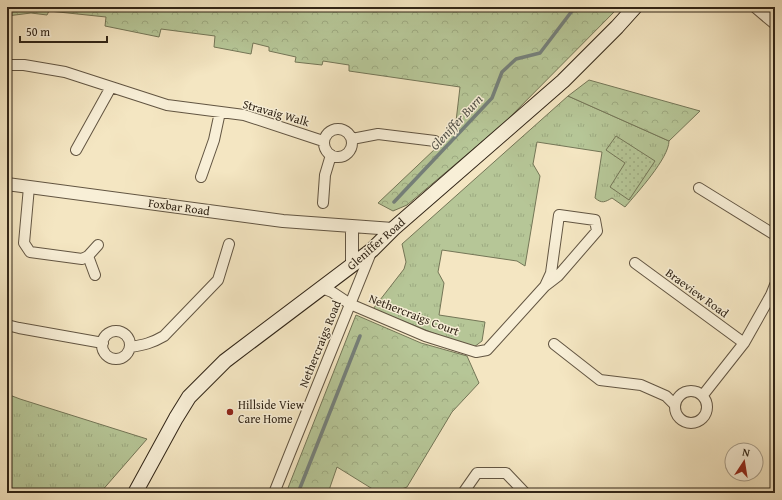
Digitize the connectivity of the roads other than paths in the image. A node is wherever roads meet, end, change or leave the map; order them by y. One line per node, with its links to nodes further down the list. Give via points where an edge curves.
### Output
1 (635, 7): 18 (main road, Gleniffer Road, via 563,81)
2 (756, 7): 3 (street)
3 (775, 23)
4 (7, 65): 5 (street, Stravaig Walk, via 24,65 65,72)
5 (111, 87): 6 (street, Stravaig Walk, via 167,105); 10 (street)
6 (220, 112): 8 (street, Stravaig Walk, via 244,115); 12 (street, via 214,140)
7 (352, 139): 8 (street, via 346,131 336,128 329,131); 9 (street, via 378,134); 11 (street, via 348,152 340,157)
8 (323, 141): 11 (street, via 326,151)
9 (435, 141)
10 (76, 150)
11 (331, 155): 16 (street, via 325,175)
12 (201, 176)
13 (7, 184): 14 (street, Foxbar Road)
14 (29, 187): 17 (street, Foxbar Road, via 283,221); 23 (street, via 24,243 30,252 82,259)
15 (698, 188): 19 (street)
16 (323, 203)
17 (352, 226): 18 (street, Foxbar Road); 25 (street)
18 (393, 229): 22 (main road, Gleniffer Road)
19 (775, 235)
20 (230, 244): 36 (street, via 218,280 164,336 155,342)
21 (98, 245): 23 (street)
22 (372, 250): 25 (main road, Gleniffer Road); 31 (street, Nethercraigs Road)
23 (88, 256): 26 (street)
24 (634, 263): 34 (street, Braeview Road)
25 (352, 266): 29 (main road, Gleniffer Road)
26 (95, 275)
27 (775, 285): 30 (street)
28 (545, 286): 28 (street, via 551,273 559,215 595,220 596,231 558,276); 31 (street, Nethercraigs Court, via 487,350 476,352 425,336)
29 (322, 288): 31 (street, Nethercraigs Court); 39 (main road, Gleniffer Road, via 225,361 190,397)
30 (773, 296): 34 (street)
31 (350, 304): 40 (street, Nethercraigs Road)
32 (7, 325): 33 (street)
33 (103, 343): 36 (street, via 106,355 114,359 122,358); 36 (street, via 107,335 121,332 128,338)
34 (744, 343): 37 (street)
35 (554, 344): 38 (street, via 600,380 641,385 666,396)
36 (130, 348)
37 (703, 396): 38 (street, via 699,392 689,391 680,396); 38 (street, via 707,403 707,412 697,422 681,420)
38 (675, 405)
39 (135, 493)
40 (274, 493)
41 (462, 493): 42 (street, via 477,473 506,473)
42 (525, 493)

